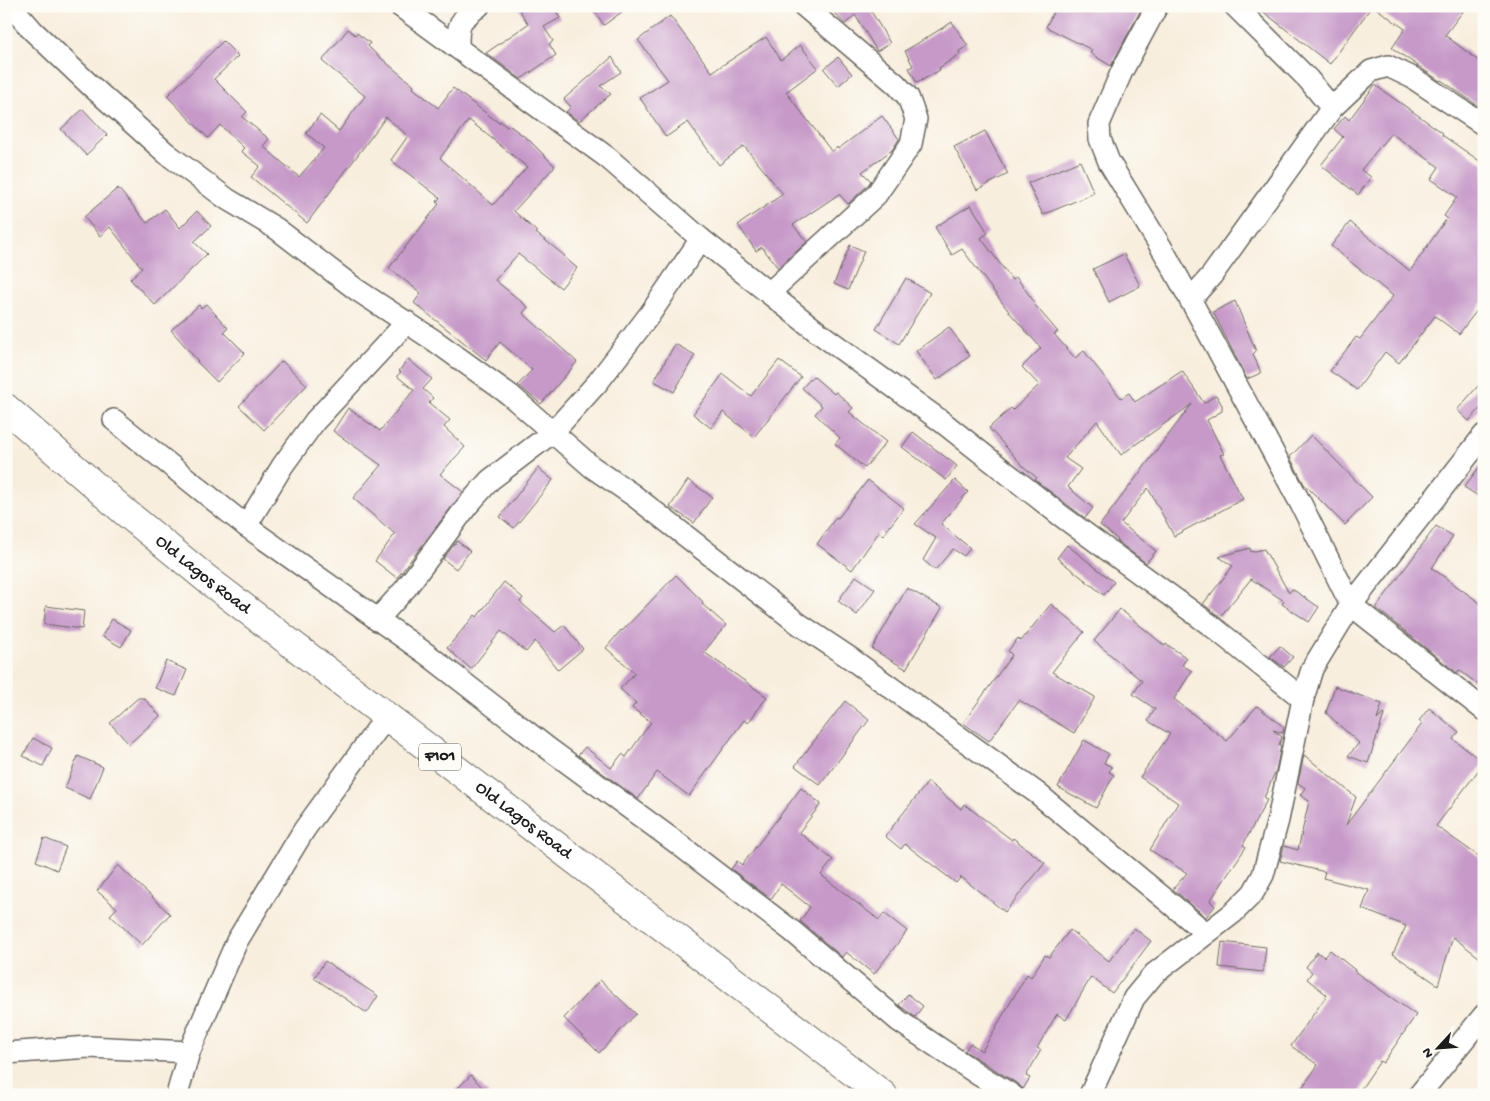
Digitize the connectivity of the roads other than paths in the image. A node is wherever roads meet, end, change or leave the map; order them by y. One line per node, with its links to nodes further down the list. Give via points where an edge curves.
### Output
1 (11, 6): 13 (street, via 166,153 227,199 277,229 357,290)
2 (400, 6): 7 (street)
3 (479, 6): 7 (street, via 458,26)
4 (804, 6): 11 (street, via 896,84 908,97 916,119 911,144 876,195)
5 (1157, 6): 12 (street, via 1122,71 1099,124 1100,139 1109,162)
6 (1235, 6): 8 (street, via 1308,79)
7 (458, 48): 10 (street, via 608,158)
8 (1332, 108): 9 (street, via 1371,71 1388,66 1413,78); 12 (street, via 1212,275)
9 (1484, 125)
10 (701, 239): 11 (street); 16 (street, via 650,314 598,382)
11 (768, 293): 21 (street, via 1213,627)
12 (1190, 300): 19 (street)
13 (407, 322): 16 (street, via 510,395); 18 (street, via 315,421 283,465)
14 (6, 408): 23 (main road, Old Lagos Road / F101, via 208,580)
15 (114, 420): 18 (street)
16 (554, 432): 20 (street, via 490,480); 24 (street, via 592,467 799,624 1037,793)
17 (1484, 435): 19 (street)
18 (246, 526): 20 (street)
19 (1351, 605): 21 (street, via 1312,669); 22 (street)
20 (377, 620): 30 (street, via 428,655 792,931 899,1021)
21 (1303, 699): 24 (street, via 1263,875 1253,893)
22 (1484, 710)
23 (386, 716): 26 (street, via 304,830 237,941); 29 (main road, Old Lagos Road / F101)
24 (1206, 933): 31 (street, via 1154,974 1134,998)
25 (1484, 1015): 32 (street)
26 (189, 1052): 27 (street, via 89,1047); 28 (street)
27 (6, 1053)
28 (177, 1095)
29 (883, 1095)
30 (1012, 1095)
31 (1090, 1095)
32 (1419, 1095)

